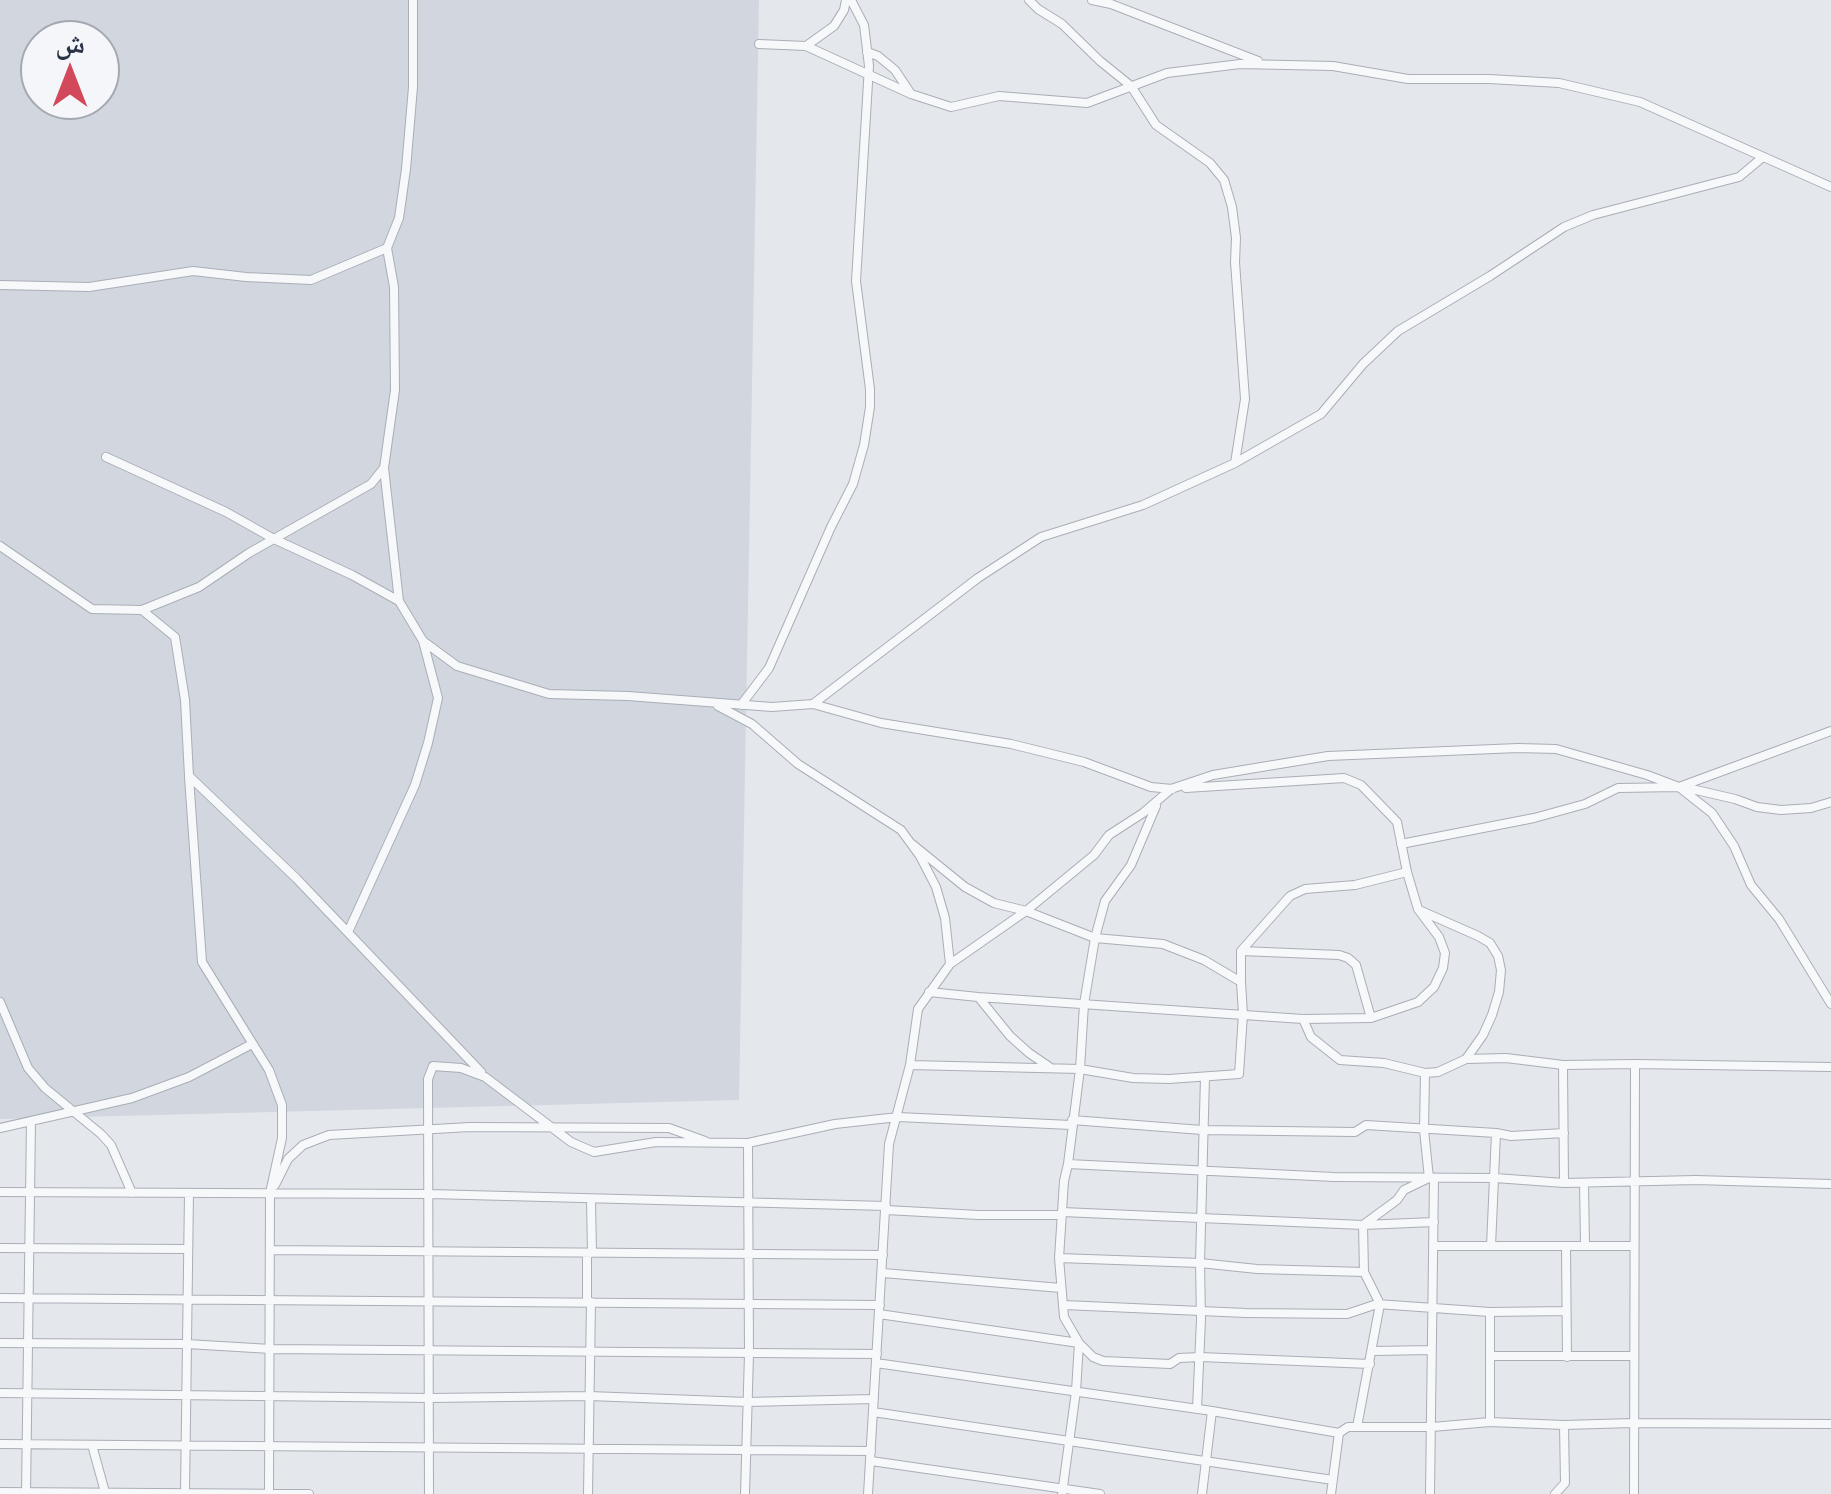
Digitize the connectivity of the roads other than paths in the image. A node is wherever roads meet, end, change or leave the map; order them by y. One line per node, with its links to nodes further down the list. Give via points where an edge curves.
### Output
1 (413, 0): 14 (street, via 406,169)
2 (1029, 0): 10 (street)
3 (1092, 0): 8 (street)
4 (849, 1): 6 (street, via 834,26); 7 (street, via 864,25)
5 (760, 44): 6 (street)
6 (806, 46): 9 (street)
7 (867, 52): 9 (street); 11 (street, via 895,70)
8 (1267, 64): 10 (street, via 1167,73); 12 (street, via 1559,83 1640,102)
9 (868, 74): 11 (street); 26 (street, via 856,281 870,389 864,445 853,484 769,668)
10 (1131, 86): 11 (street, via 1088,103 998,96 951,107); 17 (street, via 1156,125 1210,163 1232,207 1245,399)
11 (911, 94)
12 (1763, 157): 13 (street); 17 (street, via 1740,177 1564,227 1398,331 1321,414)
13 (1831, 187)
14 (387, 248): 15 (street, via 311,280 193,271 89,287); 18 (street, via 395,390)
15 (0, 285)
16 (106, 457): 19 (street)
17 (1235, 463): 25 (street, via 1143,506 1041,537)
18 (384, 468): 19 (street, via 371,484); 21 (street)
19 (274, 539): 21 (street); 22 (street, via 199,586)
20 (0, 546): 22 (street, via 92,609)
21 (399, 601): 23 (street)
22 (142, 610): 28 (street, via 175,637)
23 (423, 641): 24 (street, via 457,666 549,694); 38 (street, via 438,698 428,744)
24 (714, 704): 26 (street); 33 (street, via 752,724)
25 (813, 704): 26 (street); 30 (street, via 881,723 1011,744)
26 (740, 706)
27 (1831, 731): 29 (street)
28 (189, 776): 38 (street); 51 (street, via 202,962)
29 (1679, 786): 30 (street, via 1556,749 1518,748 1328,756 1213,775); 32 (street, via 1769,809); 34 (street, via 1618,788 1534,818); 47 (street, via 1712,813)
30 (1171, 789): 31 (street); 34 (street, via 1344,778 1362,785 1397,822)
31 (1158, 802): 37 (street, via 1109,835); 39 (street, via 1131,865 1105,901)
32 (1831, 802)
33 (912, 844): 37 (street, via 965,887); 41 (street, via 936,888)
34 (1402, 844): 35 (street)
35 (1407, 872): 36 (street); 40 (street, via 1290,896)
36 (1418, 909): 49 (street, via 1439,937 1443,968 1418,1002); 52 (street, via 1490,943 1498,956 1492,1015)
37 (1026, 911): 39 (street); 41 (street)
38 (348, 932): 60 (street)
39 (1095, 938): 42 (street, via 1163,944); 46 (street)
40 (1241, 951): 42 (street); 49 (street, via 1348,958)
41 (950, 964): 43 (street)
42 (1241, 982): 48 (street)
43 (929, 992): 44 (street); 55 (street, via 918,1009)
44 (978, 998): 46 (street); 57 (street, via 1010,1036)
45 (0, 1002): 62 (street, via 28,1068)
46 (1084, 1004): 48 (street); 58 (street)
47 (1831, 1004)
48 (1243, 1014): 50 (street); 61 (street, via 1239,1074)
49 (1371, 1018): 50 (street)
50 (1303, 1019): 59 (street, via 1311,1036 1340,1060)
51 (252, 1044): 62 (street, via 189,1077); 87 (street, via 282,1104)
52 (1466, 1059): 53 (street); 59 (street)
53 (1563, 1064): 54 (street); 72 (street)
54 (1635, 1064): 56 (street); 79 (street)
55 (910, 1065): 57 (street); 63 (street)
56 (1831, 1067)
57 (1051, 1068): 58 (street)
58 (1080, 1069): 61 (street, via 1133,1078); 65 (street)
59 (1425, 1073): 70 (street)
60 (486, 1077): 66 (street); 68 (street, via 433,1066)
61 (1204, 1077): 69 (street)
62 (74, 1112): 64 (street); 85 (street, via 110,1145)
63 (898, 1117): 65 (street); 74 (street); 91 (street)
64 (31, 1122): 67 (street); 84 (street)
65 (1072, 1122): 69 (street); 75 (street)
66 (551, 1127): 68 (street); 73 (street, via 669,1128); 73 (street, via 594,1152 656,1142)
67 (0, 1128)
68 (429, 1128): 87 (street, via 330,1134 303,1145); 88 (street)
69 (1202, 1130): 70 (street); 76 (street)
70 (1424, 1130): 71 (street); 77 (street)
71 (1496, 1133): 72 (street); 78 (street)
72 (1564, 1133): 80 (street)
73 (714, 1143): 74 (street)
74 (748, 1143): 90 (street)
75 (1068, 1164): 76 (street); 92 (street)
76 (1201, 1171): 77 (street); 93 (street)
77 (1432, 1178): 78 (street); 94 (street); 95 (street, via 1404,1190)
78 (1495, 1178): 80 (street); 97 (street)
79 (1634, 1180): 81 (street); 82 (street); 100 (street)
80 (1564, 1183): 81 (street)
81 (1584, 1183): 99 (street)
82 (1831, 1184)
83 (0, 1192): 84 (street)
84 (30, 1192): 85 (street); 102 (street)
85 (132, 1193): 86 (street)
86 (189, 1193): 87 (street); 103 (street)
87 (270, 1194): 88 (street); 104 (street)
88 (430, 1194): 89 (street); 105 (street)
89 (591, 1199): 90 (street); 106 (street)
90 (748, 1201): 91 (street); 107 (street)
91 (886, 1208): 92 (street, via 979,1216); 108 (street)
92 (1062, 1213): 93 (street); 109 (street)
93 (1201, 1218): 95 (street); 110 (street)
94 (1434, 1222): 95 (street); 96 (street)
95 (1363, 1225): 111 (street)
96 (1433, 1246): 97 (street); 123 (street)
97 (1491, 1246): 98 (street)
98 (1566, 1246): 99 (street); 126 (street)
99 (1585, 1246): 100 (street)
100 (1633, 1246): 139 (street)
101 (0, 1248): 102 (street)
102 (29, 1248): 103 (street); 115 (street)
103 (188, 1249): 116 (street)
104 (270, 1250): 105 (street); 117 (street)
105 (429, 1250): 106 (street); 118 (street)
106 (590, 1253): 107 (street); 119 (street)
107 (748, 1253): 108 (street); 120 (street)
108 (883, 1255): 112 (street)
109 (1059, 1258): 110 (street); 113 (street)
110 (1200, 1263): 111 (street); 125 (street)
111 (1364, 1272): 121 (street)
112 (882, 1273): 113 (street); 124 (street)
113 (1060, 1288): 122 (street)
114 (0, 1298): 115 (street)
115 (28, 1298): 116 (street); 130 (street)
116 (188, 1300): 117 (street); 131 (street)
117 (270, 1300): 118 (street); 132 (street)
118 (429, 1301): 119 (street); 133 (street)
119 (589, 1302): 120 (street); 136 (street)
120 (747, 1303): 124 (street); 137 (street)
121 (1380, 1304): 123 (street); 125 (street, via 1347,1314); 135 (street)
122 (1064, 1305): 125 (street); 128 (street)
123 (1432, 1309): 127 (street); 134 (street)
124 (879, 1310): 128 (street); 141 (street)
125 (1201, 1310): 142 (street)
126 (1566, 1311): 127 (street); 140 (street)
127 (1490, 1312): 138 (street)
128 (1078, 1343): 142 (street, via 1103,1361 1170,1364); 144 (street)
129 (0, 1344): 130 (street)
130 (28, 1344): 131 (street); 146 (street)
131 (187, 1344): 132 (street); 147 (street)
132 (271, 1349): 133 (street); 148 (street)
133 (428, 1349): 136 (street); 150 (street)
134 (1431, 1350): 135 (street); 161 (street)
135 (1373, 1351): 143 (street)
136 (590, 1352): 137 (street); 149 (street)
137 (749, 1354): 141 (street); 152 (street)
138 (1491, 1356): 140 (street); 156 (street)
139 (1633, 1356): 140 (street); 157 (street)
140 (1567, 1357)
141 (877, 1358): 144 (street); 151 (street)
142 (1200, 1358): 143 (street); 153 (street)
143 (1370, 1364): 160 (street)
144 (1076, 1392): 153 (street); 163 (street)
145 (0, 1393): 146 (street)
146 (28, 1393): 147 (street); 165 (street)
147 (186, 1394): 148 (street); 167 (street)
148 (270, 1394): 150 (street); 168 (street)
149 (590, 1396): 150 (street); 152 (street); 170 (street)
150 (430, 1398): 169 (street)
151 (874, 1400): 152 (street); 155 (street)
152 (748, 1402): 171 (street)
153 (1197, 1409): 154 (street)
154 (1212, 1411): 162 (street); 174 (street)
155 (874, 1412): 163 (street); 172 (street)
156 (1490, 1422): 159 (street); 161 (street)
157 (1633, 1422): 158 (street); 159 (street); 192 (street)
158 (1831, 1424)
159 (1564, 1425): 191 (street, via 1565,1484)
160 (1357, 1426): 161 (street); 162 (street)
161 (1432, 1427): 190 (street)
162 (1339, 1433): 175 (street)
163 (1069, 1442): 174 (street); 176 (street)
164 (0, 1444): 165 (street)
165 (27, 1444): 166 (street); 179 (street)
166 (92, 1445): 167 (street); 178 (street)
167 (186, 1446): 168 (street); 180 (street)
168 (270, 1446): 169 (street); 181 (street)
169 (430, 1447): 170 (street); 183 (street)
170 (589, 1448): 171 (street); 184 (street)
171 (746, 1449): 172 (street); 185 (street)
172 (871, 1451): 173 (street)
173 (871, 1461): 176 (street); 186 (street)
174 (1206, 1461): 175 (street); 188 (street)
175 (1332, 1480): 189 (street)
176 (1062, 1491): 187 (street)
177 (0, 1492): 179 (street)
178 (105, 1492): 179 (street); 180 (street)
179 (26, 1493)
180 (185, 1493): 181 (street)
181 (269, 1494): 182 (street)
182 (309, 1494)
183 (429, 1494)
184 (588, 1494)
185 (745, 1494)
186 (868, 1494)
187 (1100, 1494)
188 (1202, 1494)
189 (1331, 1494)
190 (1430, 1494)
191 (1556, 1494)
192 (1634, 1494)

